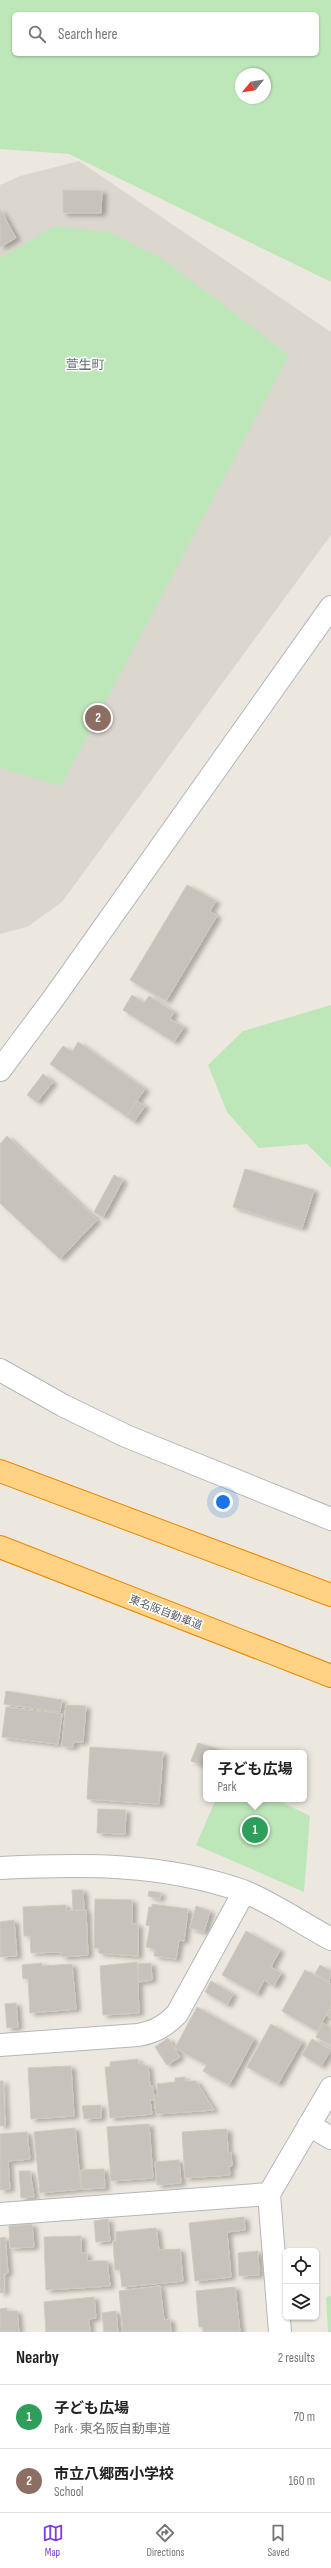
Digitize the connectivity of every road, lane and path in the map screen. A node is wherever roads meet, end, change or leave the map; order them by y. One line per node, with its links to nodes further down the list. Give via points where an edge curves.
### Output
1 (331, 607): 2 (street)
2 (0, 1070)
3 (0, 1370): 5 (street, via 64,1406 126,1436)
4 (0, 1471): 7 (highway)
5 (331, 1519)
6 (0, 1547): 8 (highway, 東名阪自動車道)
7 (331, 1595)
8 (331, 1676)
9 (0, 1868): 10 (street, via 117,1865 167,1872)
10 (244, 1892): 11 (street); 12 (street, via 177,2014 166,2025 152,2033 138,2035)
11 (331, 1939)
12 (0, 2045)
13 (331, 2088): 14 (street)
14 (309, 2125): 15 (street); 16 (street)
15 (331, 2138)
16 (269, 2194): 17 (street); 18 (street)
17 (0, 2214)
18 (280, 2332)

